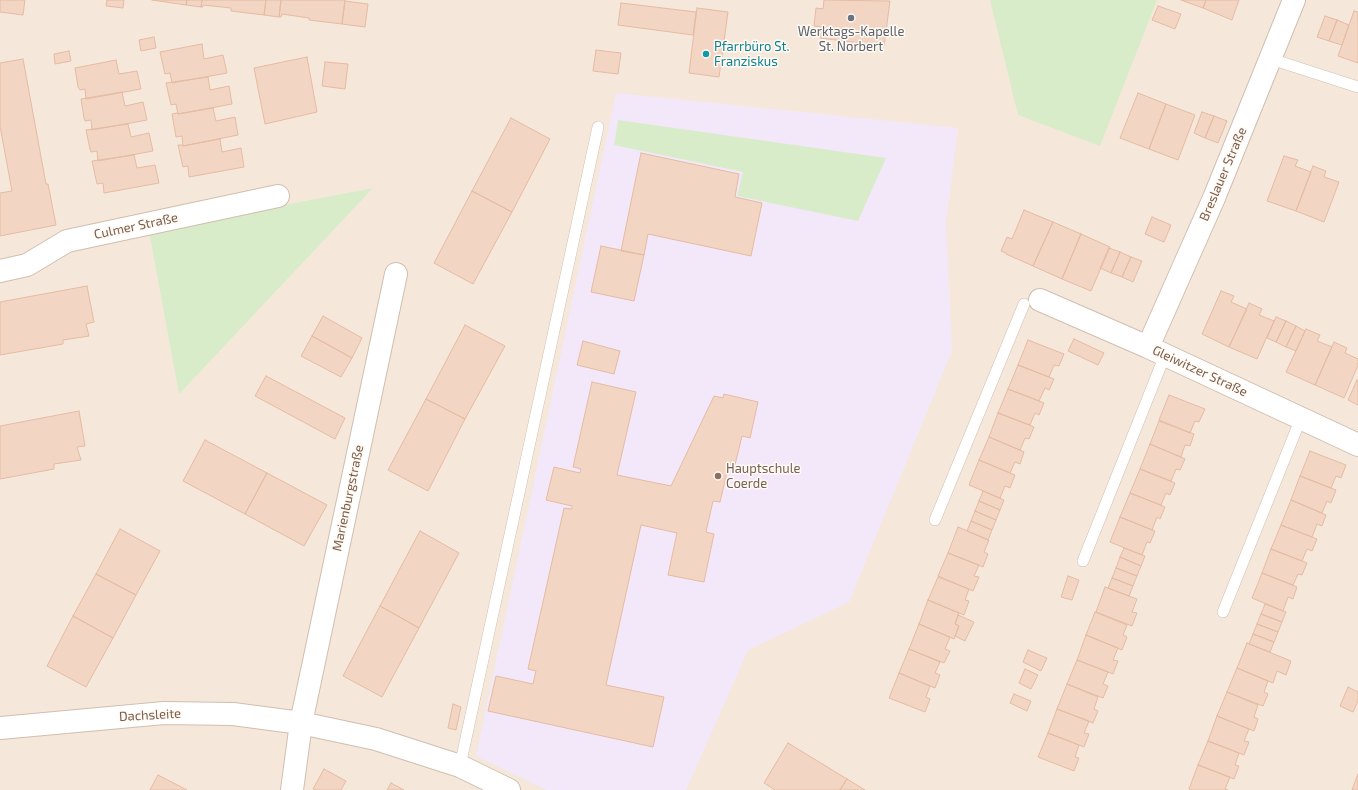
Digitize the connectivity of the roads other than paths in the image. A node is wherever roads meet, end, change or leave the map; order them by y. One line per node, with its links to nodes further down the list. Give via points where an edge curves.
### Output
1 (1294, 0): 2 (street, Breslauer Straße)
2 (1271, 59): 3 (lane); 9 (street, Breslauer Straße, via 1214,198)
3 (1358, 87)
4 (598, 127): 17 (lane)
5 (278, 196): 6 (street, Culmer Straße, via 67,241 27,265)
6 (0, 271)
7 (396, 274): 15 (street, Marienburgstraße)
8 (1032, 302): 9 (street, Gleiwitzer Straße); 12 (lane)
9 (1156, 351): 10 (street, Gleiwitzer Straße); 13 (lane)
10 (1301, 418): 11 (street, Gleiwitzer Straße); 14 (lane)
11 (1358, 445)
12 (934, 520)
13 (1083, 561)
14 (1224, 612)
15 (300, 723): 16 (street, Dachsleite, via 233,714 164,712); 17 (street, Dachsleite, via 376,739); 18 (street)
16 (0, 728)
17 (460, 766): 19 (street, Dachsleite)
18 (292, 790)
19 (509, 790)

